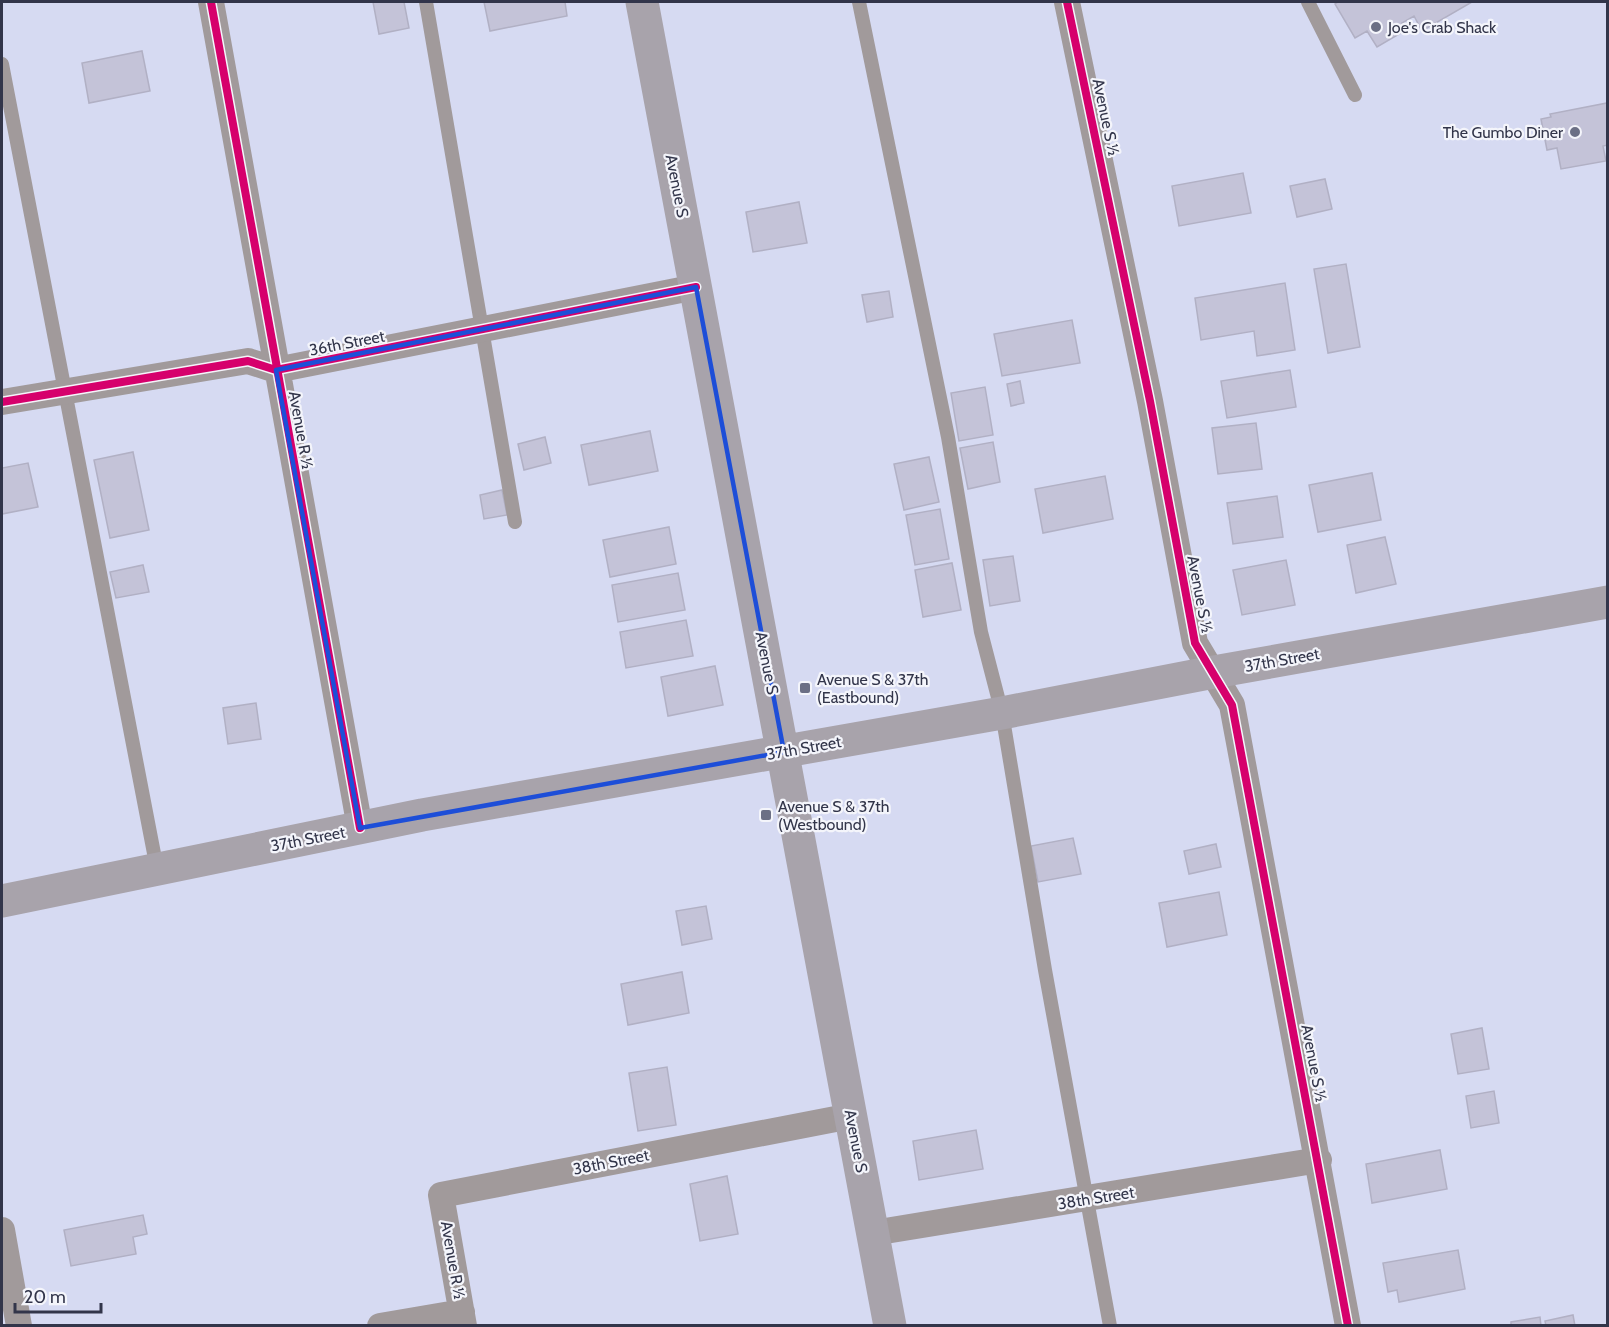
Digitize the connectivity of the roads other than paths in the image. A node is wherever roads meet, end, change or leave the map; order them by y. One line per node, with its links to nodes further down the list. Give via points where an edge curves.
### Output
1 (211, 2): 11 (street, Avenue R ½)
2 (426, 2): 10 (lane)
3 (642, 2): 9 (main road, Avenue S)
4 (859, 2): 17 (lane, via 948,437 981,632)
5 (1067, 2): 16 (street, Avenue S ½, via 1196,643)
6 (1308, 2): 8 (lane)
7 (2, 64): 12 (lane)
8 (1355, 95)
9 (696, 287): 10 (street, 36th Street); 18 (main road, Avenue S)
10 (482, 331): 11 (street, 36th Street); 14 (lane)
11 (276, 370): 12 (street, 36th Street, via 248,361); 19 (street, Avenue R ½)
12 (64, 390): 13 (street, 36th Street); 20 (lane)
13 (2, 402)
14 (515, 522)
15 (1608, 602): 16 (main road, 37th Street)
16 (1214, 672): 17 (main road, 37th Street); 23 (street, Avenue S ½, via 1232,705)
17 (1002, 712): 18 (main road, 37th Street); 25 (lane)
18 (784, 752): 19 (main road, 37th Street); 22 (main road, Avenue S)
19 (360, 828): 20 (main road, 37th Street)
20 (158, 869): 21 (main road, 37th Street)
21 (2, 901)
22 (851, 1116): 24 (street, 38th Street); 27 (main road, Avenue S)
23 (1319, 1160): 25 (street, 38th Street); 33 (street, Avenue S ½)
24 (441, 1195): 28 (street, Avenue R ½)
25 (1087, 1199): 27 (street, 38th Street); 32 (lane)
26 (2, 1230): 29 (street)
27 (873, 1233): 31 (main road, Avenue S)
28 (463, 1319): 30 (street)
29 (19, 1326)
30 (380, 1326)
31 (890, 1326)
32 (1110, 1326)
33 (1348, 1326)

